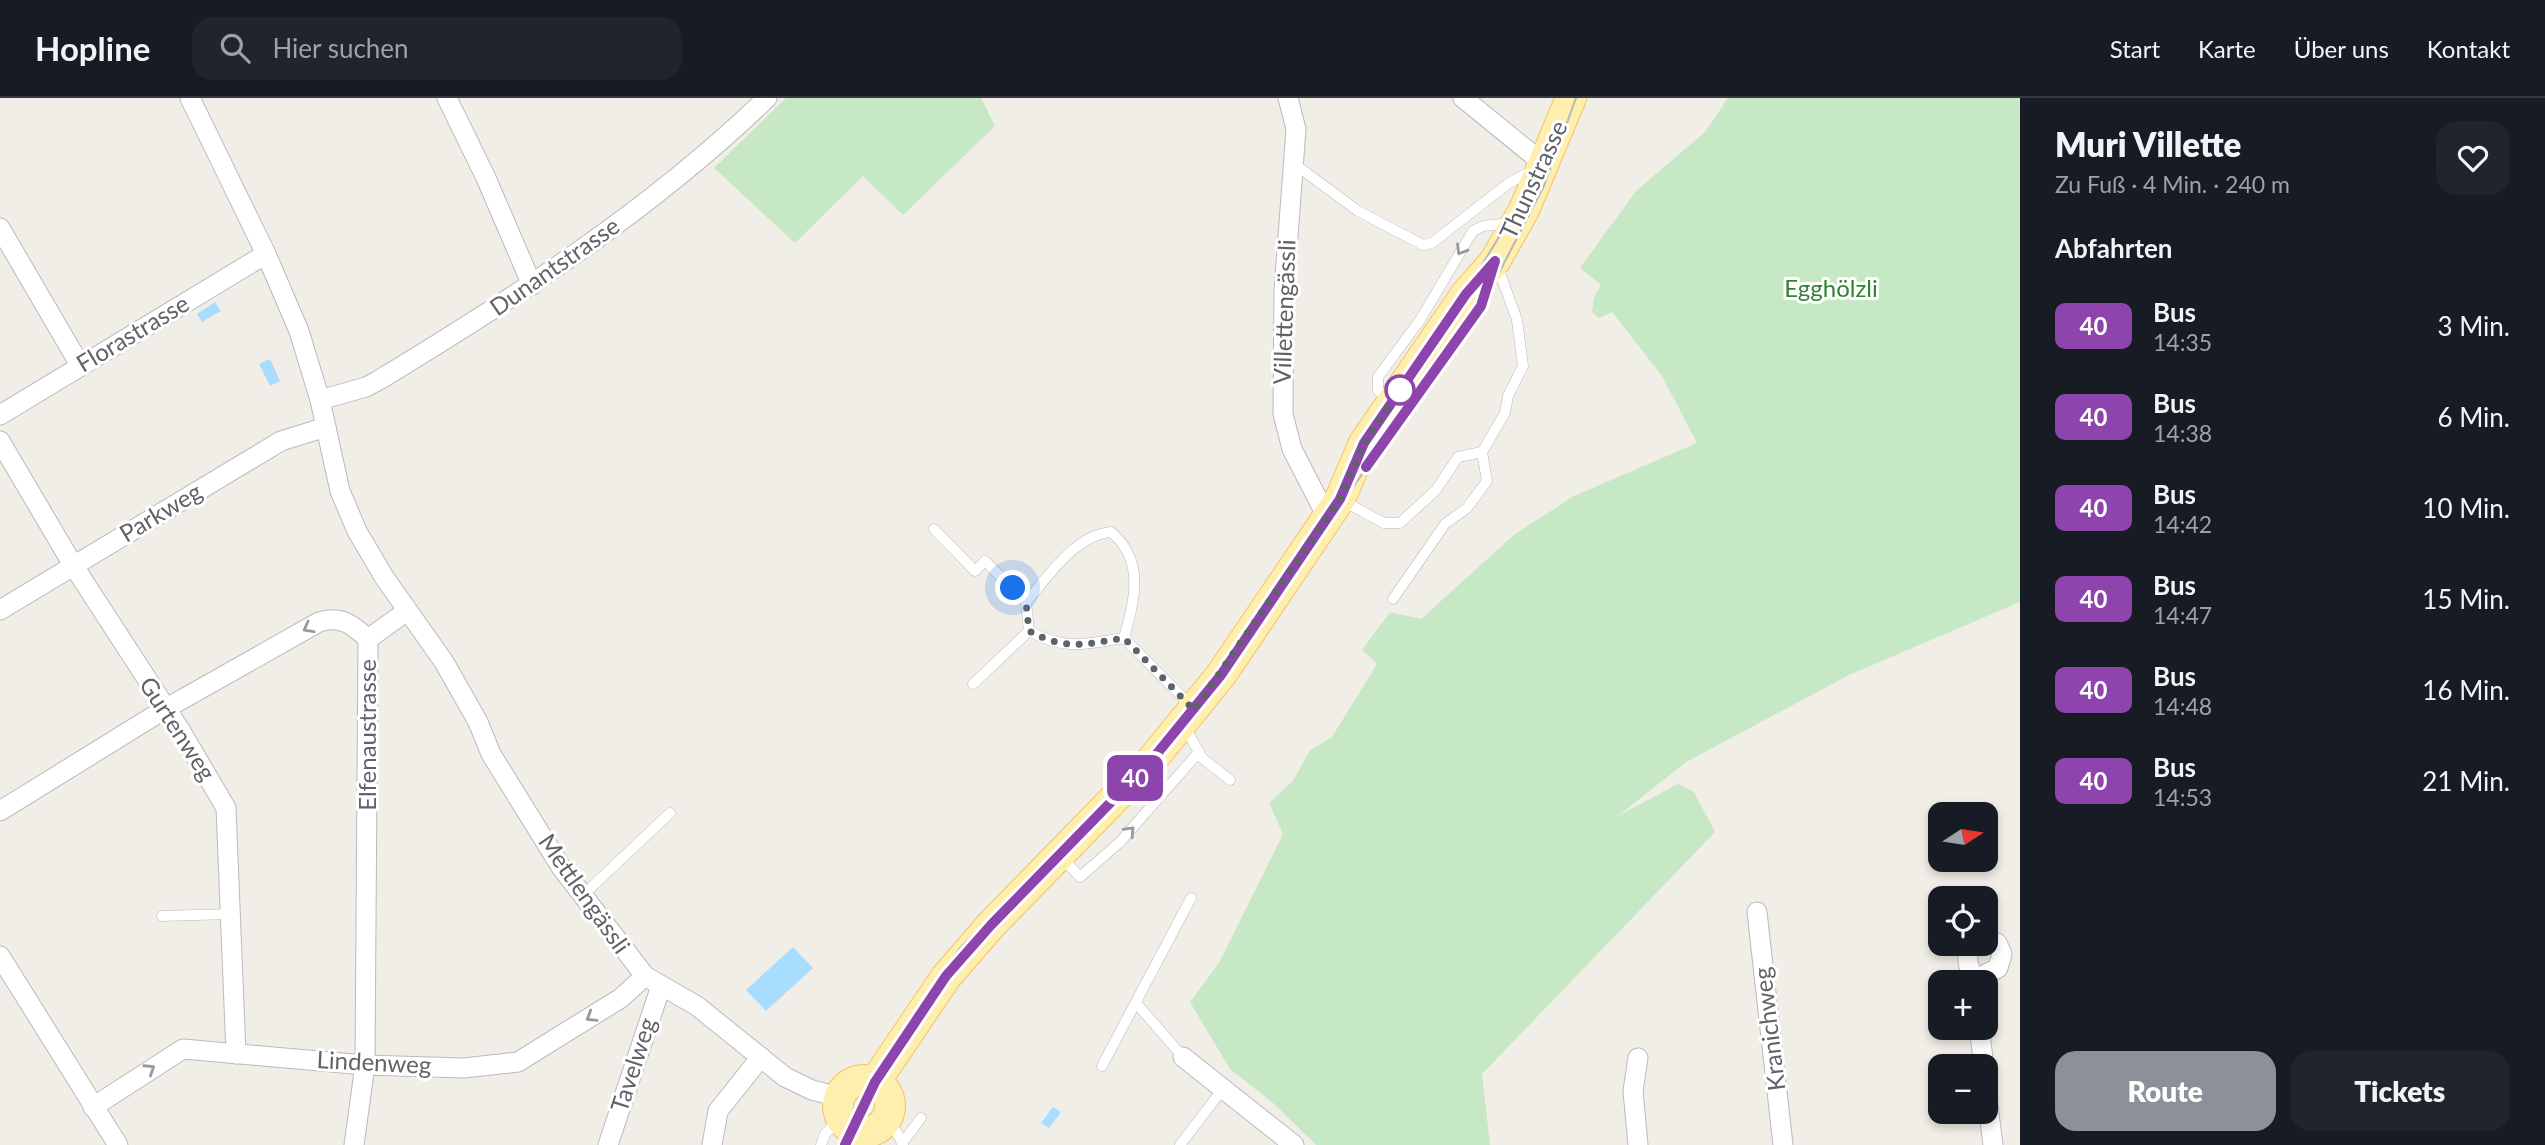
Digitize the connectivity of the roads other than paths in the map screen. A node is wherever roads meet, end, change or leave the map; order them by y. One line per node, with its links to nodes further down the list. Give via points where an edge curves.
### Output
1 (190, 98): 11 (street)
2 (447, 98): 13 (street)
3 (767, 98): 13 (street, Dunantstrasse, via 685,172)
4 (1288, 98): 7 (street, Villettengässli, via 1296,129)
5 (1463, 98): 8 (street)
6 (1571, 98): 8 (main road, Thunstrasse)
7 (1293, 163): 8 (lane, via 1358,211 1423,245 1432,243 1509,183); 21 (street, Villettengässli, via 1284,289 1283,414 1292,449)
8 (1544, 164): 9 (main road, Thunstrasse)
9 (1517, 223): 12 (main road, Thunstrasse); 16 (lane, one-way to 16, via 1473,231 1420,320 1378,377 1378,390)
10 (0, 228): 14 (street)
11 (267, 254): 14 (street, Florastrasse); 15 (street, via 299,331)
12 (1495, 261): 16 (main road, Thunstrasse, via 1466,294); 20 (lane, via 1517,320 1522,366 1504,413); 21 (main road, Thunstrasse, via 1481,306 1376,457)
13 (532, 285): 15 (street, Dunantstrasse, via 372,384)
14 (80, 365): 17 (street, Florastrasse)
15 (320, 400): 18 (street)
16 (1391, 405): 21 (main road, Thunstrasse, via 1364,443)
17 (0, 415)
18 (326, 427): 23 (street, Parkweg, via 281,441); 27 (street, via 347,508)
19 (0, 441): 23 (street, Gurtenweg)
20 (1482, 452): 21 (lane, via 1458,457 1436,490 1400,523 1384,523); 24 (lane, via 1487,481 1468,508 1445,524)
21 (1338, 499): 33 (main road, Thunstrasse)
22 (934, 530): 25 (lane, via 975,571 985,561)
23 (73, 565): 26 (street, Parkweg); 32 (street, Gurtenweg)
24 (1393, 600)
25 (1026, 602): 28 (lane); 29 (lane, via 1087,540 1111,532 1136,573 1137,588)
26 (0, 610)
27 (407, 611): 30 (street, Elfenaustrasse); 39 (street, Mettlengässli, via 444,662 491,754)
28 (1029, 631): 29 (lane, via 1057,645); 31 (lane)
29 (1124, 638): 33 (lane)
30 (368, 639): 32 (street, one-way to 32, via 346,622 320,622); 53 (street, Elfenaustrasse)
31 (973, 684)
32 (165, 709): 36 (street); 42 (street, Gurtenweg, via 226,808)
33 (1189, 717): 34 (lane); 38 (main road, Thunstrasse)
34 (1199, 752): 35 (lane); 38 (lane, one-way to 34, via 1080,877 1120,842)
35 (1230, 780)
36 (0, 811)
37 (670, 813): 39 (lane)
38 (1059, 855): 55 (main road, Thunstrasse, via 946,976)
39 (582, 896): 47 (street, Mettlengässli)
40 (1191, 898): 48 (lane)
41 (1757, 912): 69 (street, Kranichweg)
42 (230, 914): 43 (lane); 49 (street, Gurtenweg)
43 (162, 916)
44 (1998, 945): 46 (street, via 2002,954)
45 (0, 956): 57 (street)
46 (1994, 970)
47 (653, 981): 50 (street, Mettlengässli, via 697,1006); 53 (street, Lindenweg, one-way to 53, via 518,1062 464,1068); 63 (street, Tavelweg)
48 (1137, 1003): 51 (lane); 54 (lane)
49 (236, 1054): 53 (street, Lindenweg); 57 (street, Lindenweg, one-way to 49, via 183,1049)
50 (761, 1057): 60 (street, Mettlengässli); 64 (street, via 718,1111)
51 (1183, 1057): 56 (street)
52 (1638, 1058): 68 (street, via 1633,1091)
53 (365, 1065): 62 (street, Elfenaustrasse)
54 (1102, 1066)
55 (875, 1082): 60 (main road, via 890,1100); 60 (main road, via 852,1082)
56 (1222, 1090): 66 (lane); 67 (street)
57 (93, 1107): 61 (street)
58 (921, 1118): 60 (lane)
59 (1990, 1124): 70 (street)
60 (866, 1131): 65 (lane, via 825,1134)
61 (118, 1145)
62 (354, 1145)
63 (608, 1145)
64 (712, 1145)
65 (821, 1145)
66 (1180, 1145)
67 (1294, 1145)
68 (1638, 1145)
69 (1783, 1145)
70 (1993, 1145)

